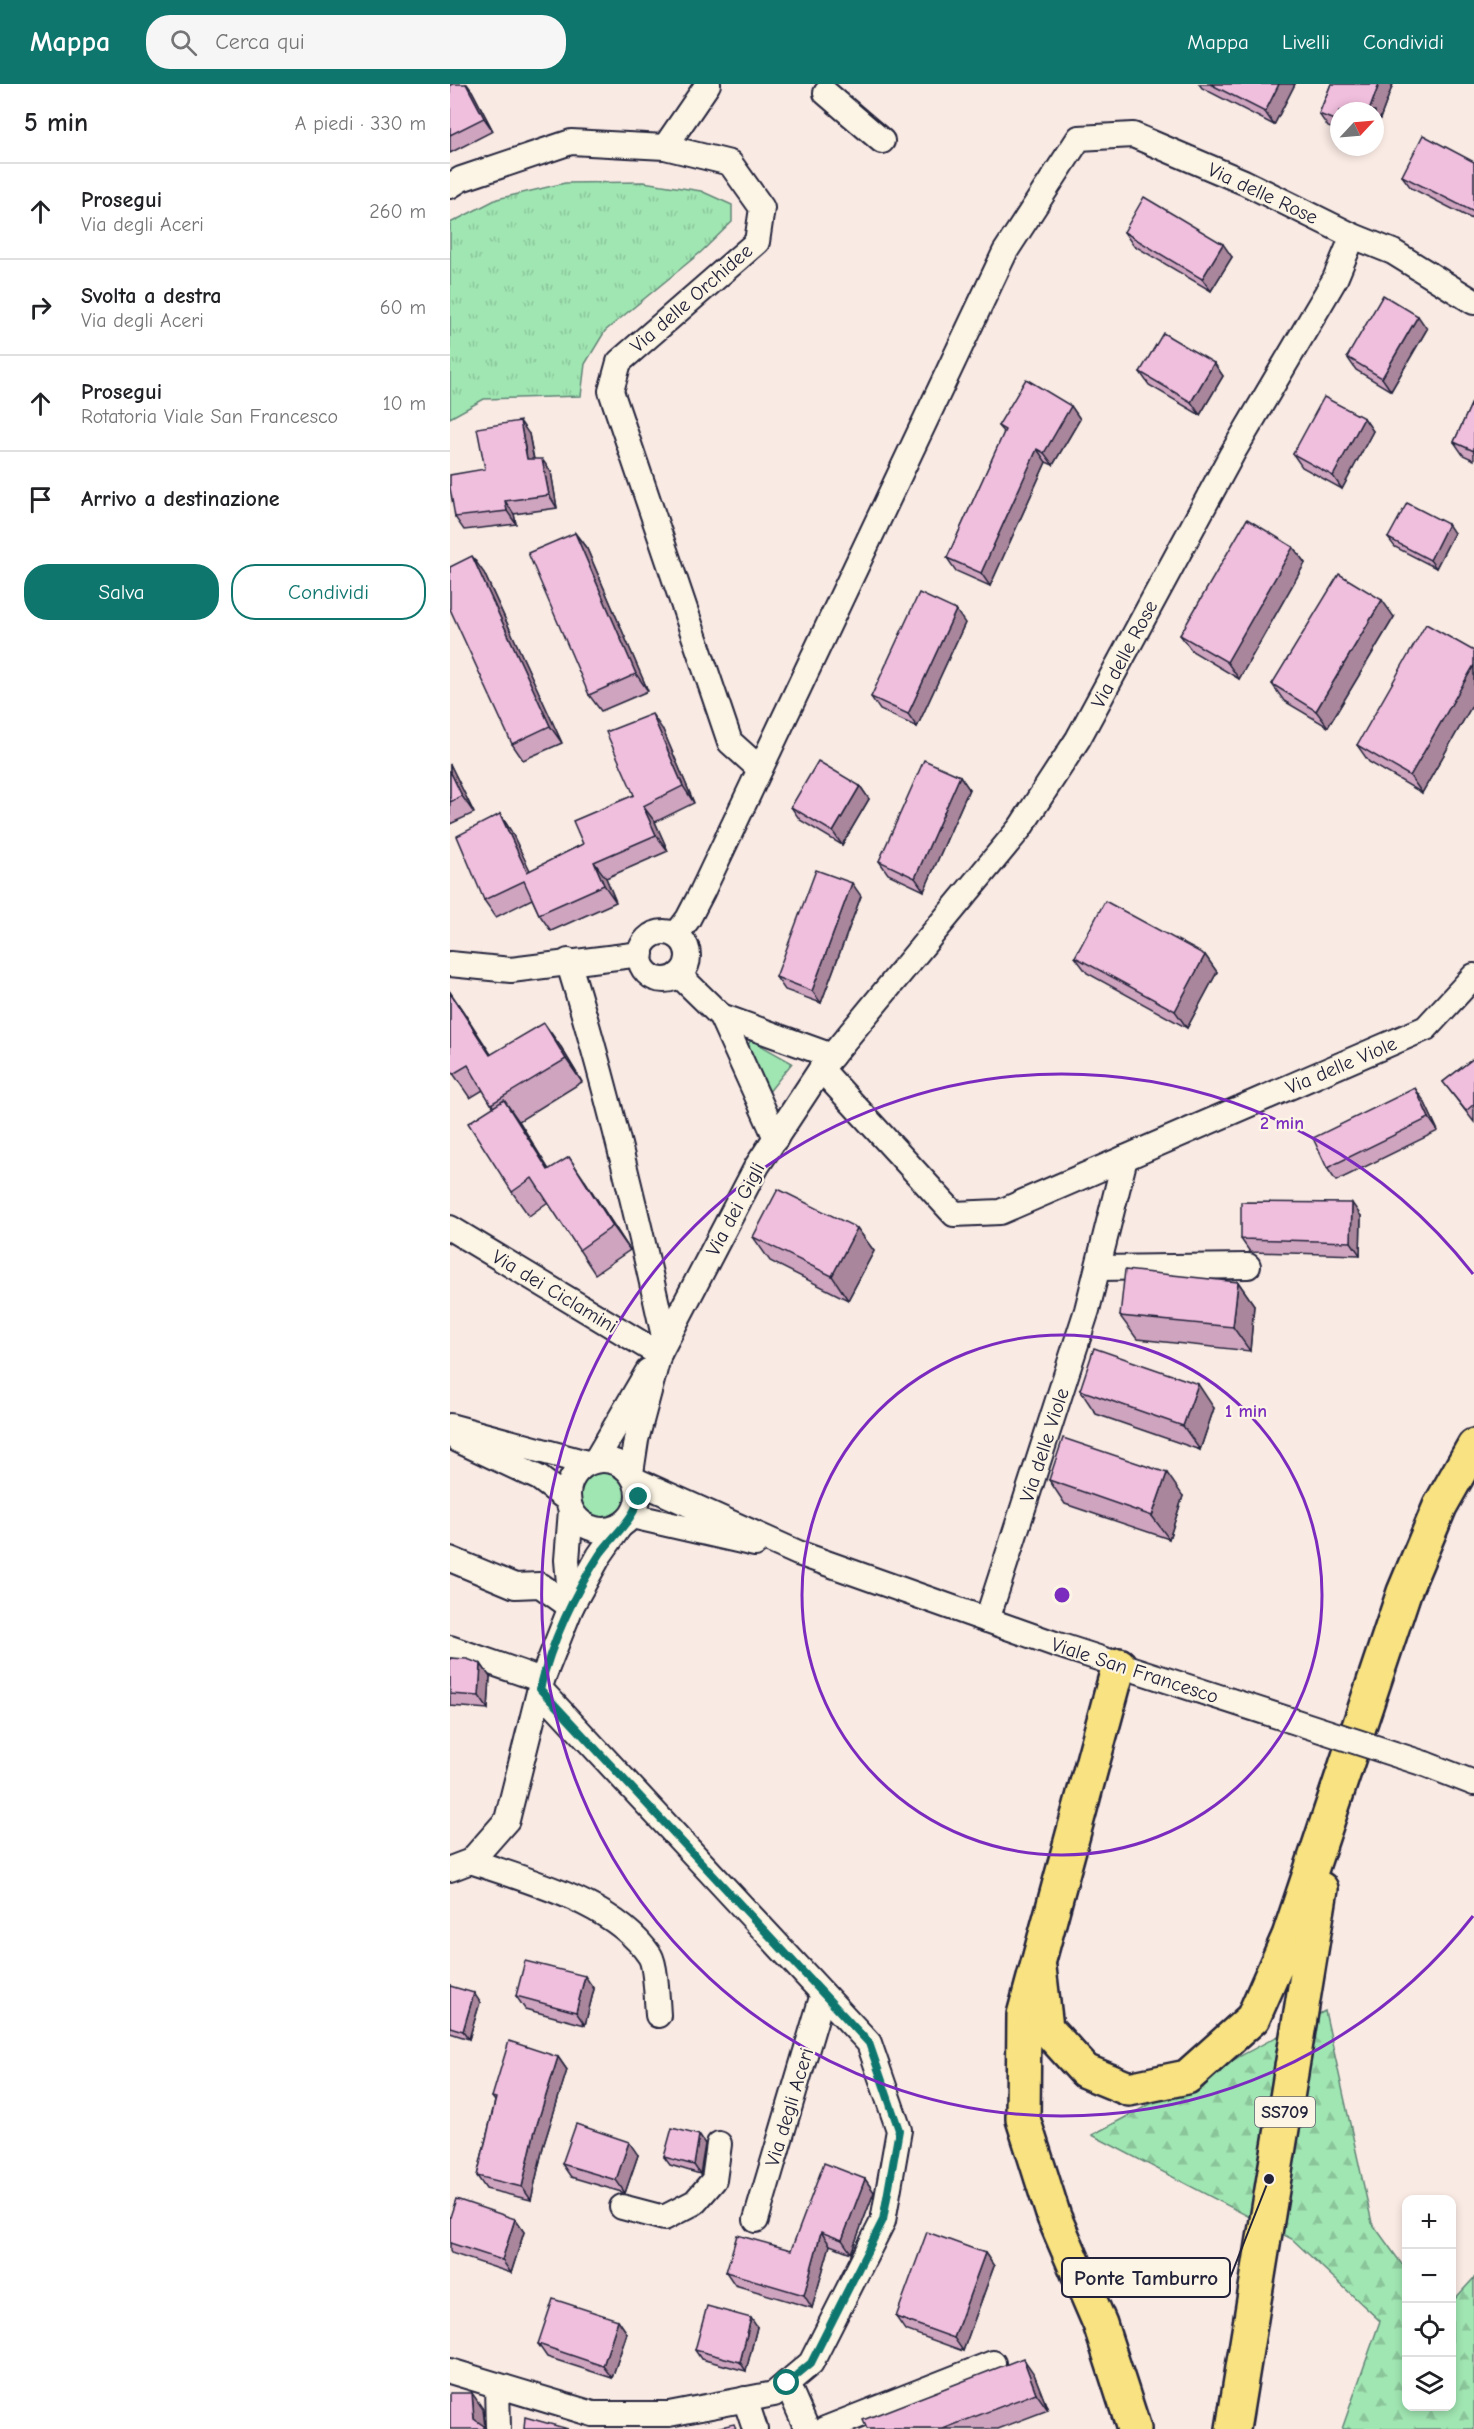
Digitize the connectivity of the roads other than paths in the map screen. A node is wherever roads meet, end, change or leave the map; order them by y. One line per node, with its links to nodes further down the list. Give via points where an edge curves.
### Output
1 (708, 84): 4 (street)
2 (826, 87): 3 (street)
3 (882, 141)
4 (665, 147): 5 (street, Via delle Orchidee, via 571,142); 8 (street, Via delle Orchidee, via 730,163 762,208 757,242 619,362 611,391 730,742)
5 (450, 186)
6 (1353, 236): 7 (street, via 1393,252); 8 (street, Via delle Rose, via 1244,182 1133,135 1078,138 1005,252); 16 (street, Via delle Rose, via 1335,279 1232,454 1078,739 1020,828)
7 (1474, 302)
8 (760, 769): 9 (street, Via delle Rose, via 688,919)
9 (675, 935): 10 (street, via 653,935); 13 (street, via 688,954 688,962)
10 (641, 954): 11 (street); 13 (street, via 641,962 650,975 664,980)
11 (568, 962): 12 (street, via 511,970); 22 (street, via 600,1065 638,1214)
12 (450, 964)
13 (679, 975): 15 (street)
14 (1474, 976): 18 (street, Via delle Viole, via 1426,1028)
15 (721, 1016): 16 (street); 17 (street)
16 (826, 1063): 17 (street, Via dei Gigli); 18 (street, Via delle Viole, via 954,1214 1000,1212)
17 (776, 1137): 22 (street, Via dei Gigli)
18 (1125, 1158): 21 (street, Via delle Viole)
19 (450, 1228): 22 (street, Via dei Ciclamini)
20 (1248, 1266): 21 (street)
21 (1098, 1268): 38 (street, Via delle Viole)
22 (662, 1347): 27 (street, Via dei Gigli); 28 (street, Via dei Gigli, via 636,1440)
23 (450, 1426): 26 (street)
24 (450, 1436): 26 (street)
25 (1474, 1446): 36 (highway, SS709, via 1440,1506)
26 (517, 1455): 27 (street); 31 (street)
27 (591, 1462): 28 (street, via 616,1462); 31 (street, via 571,1479)
28 (633, 1477): 30 (street, Viale San Francesco); 32 (street, via 639,1497)
29 (1474, 1484): 36 (highway)
30 (692, 1498): 33 (street); 34 (street, Viale San Francesco)
31 (569, 1505): 32 (street, via 578,1520 589,1528 600,1531); 37 (street, via 567,1560)
32 (626, 1521): 33 (street, Viale San Francesco); 37 (street, via 599,1556)
33 (681, 1532): 34 (street, Viale San Francesco)
34 (798, 1553): 38 (street, Viale San Francesco)
35 (450, 1559): 37 (street, via 515,1586 540,1585)
36 (1404, 1592): 43 (highway, SS709)
37 (571, 1607): 41 (street)
38 (987, 1620): 40 (street, Viale San Francesco)
39 (450, 1648): 41 (street)
40 (1119, 1665): 42 (street, Viale San Francesco, bridge); 45 (highway)
41 (541, 1684): 44 (street, via 507,1820); 46 (street)
42 (1474, 1783)
43 (1337, 1794): 45 (highway, via 1288,1936 1253,2018 1187,2077 1129,2089 1085,2071 1046,2028); 61 (highway, SS709)
44 (461, 1865): 47 (street, via 563,1893 621,1925 651,1958)
45 (1039, 1968): 60 (highway, via 1024,2015 1023,2119 1054,2217 1100,2324)
46 (823, 1994): 50 (street, Via degli Aceri); 53 (street, via 869,2043 899,2130 883,2220 811,2363)
47 (658, 2015)
48 (719, 2144): 49 (street, via 714,2180 695,2202 664,2218)
49 (622, 2207)
50 (756, 2220)
51 (993, 2363): 59 (street)
52 (450, 2371): 54 (street)
53 (787, 2383): 55 (street, via 774,2394); 58 (street)
54 (497, 2386): 55 (street, via 593,2414 669,2414); 56 (street)
55 (745, 2399): 57 (street)
56 (498, 2429)
57 (755, 2429)
58 (807, 2429)
59 (825, 2429)
60 (1134, 2429)
61 (1233, 2429)

